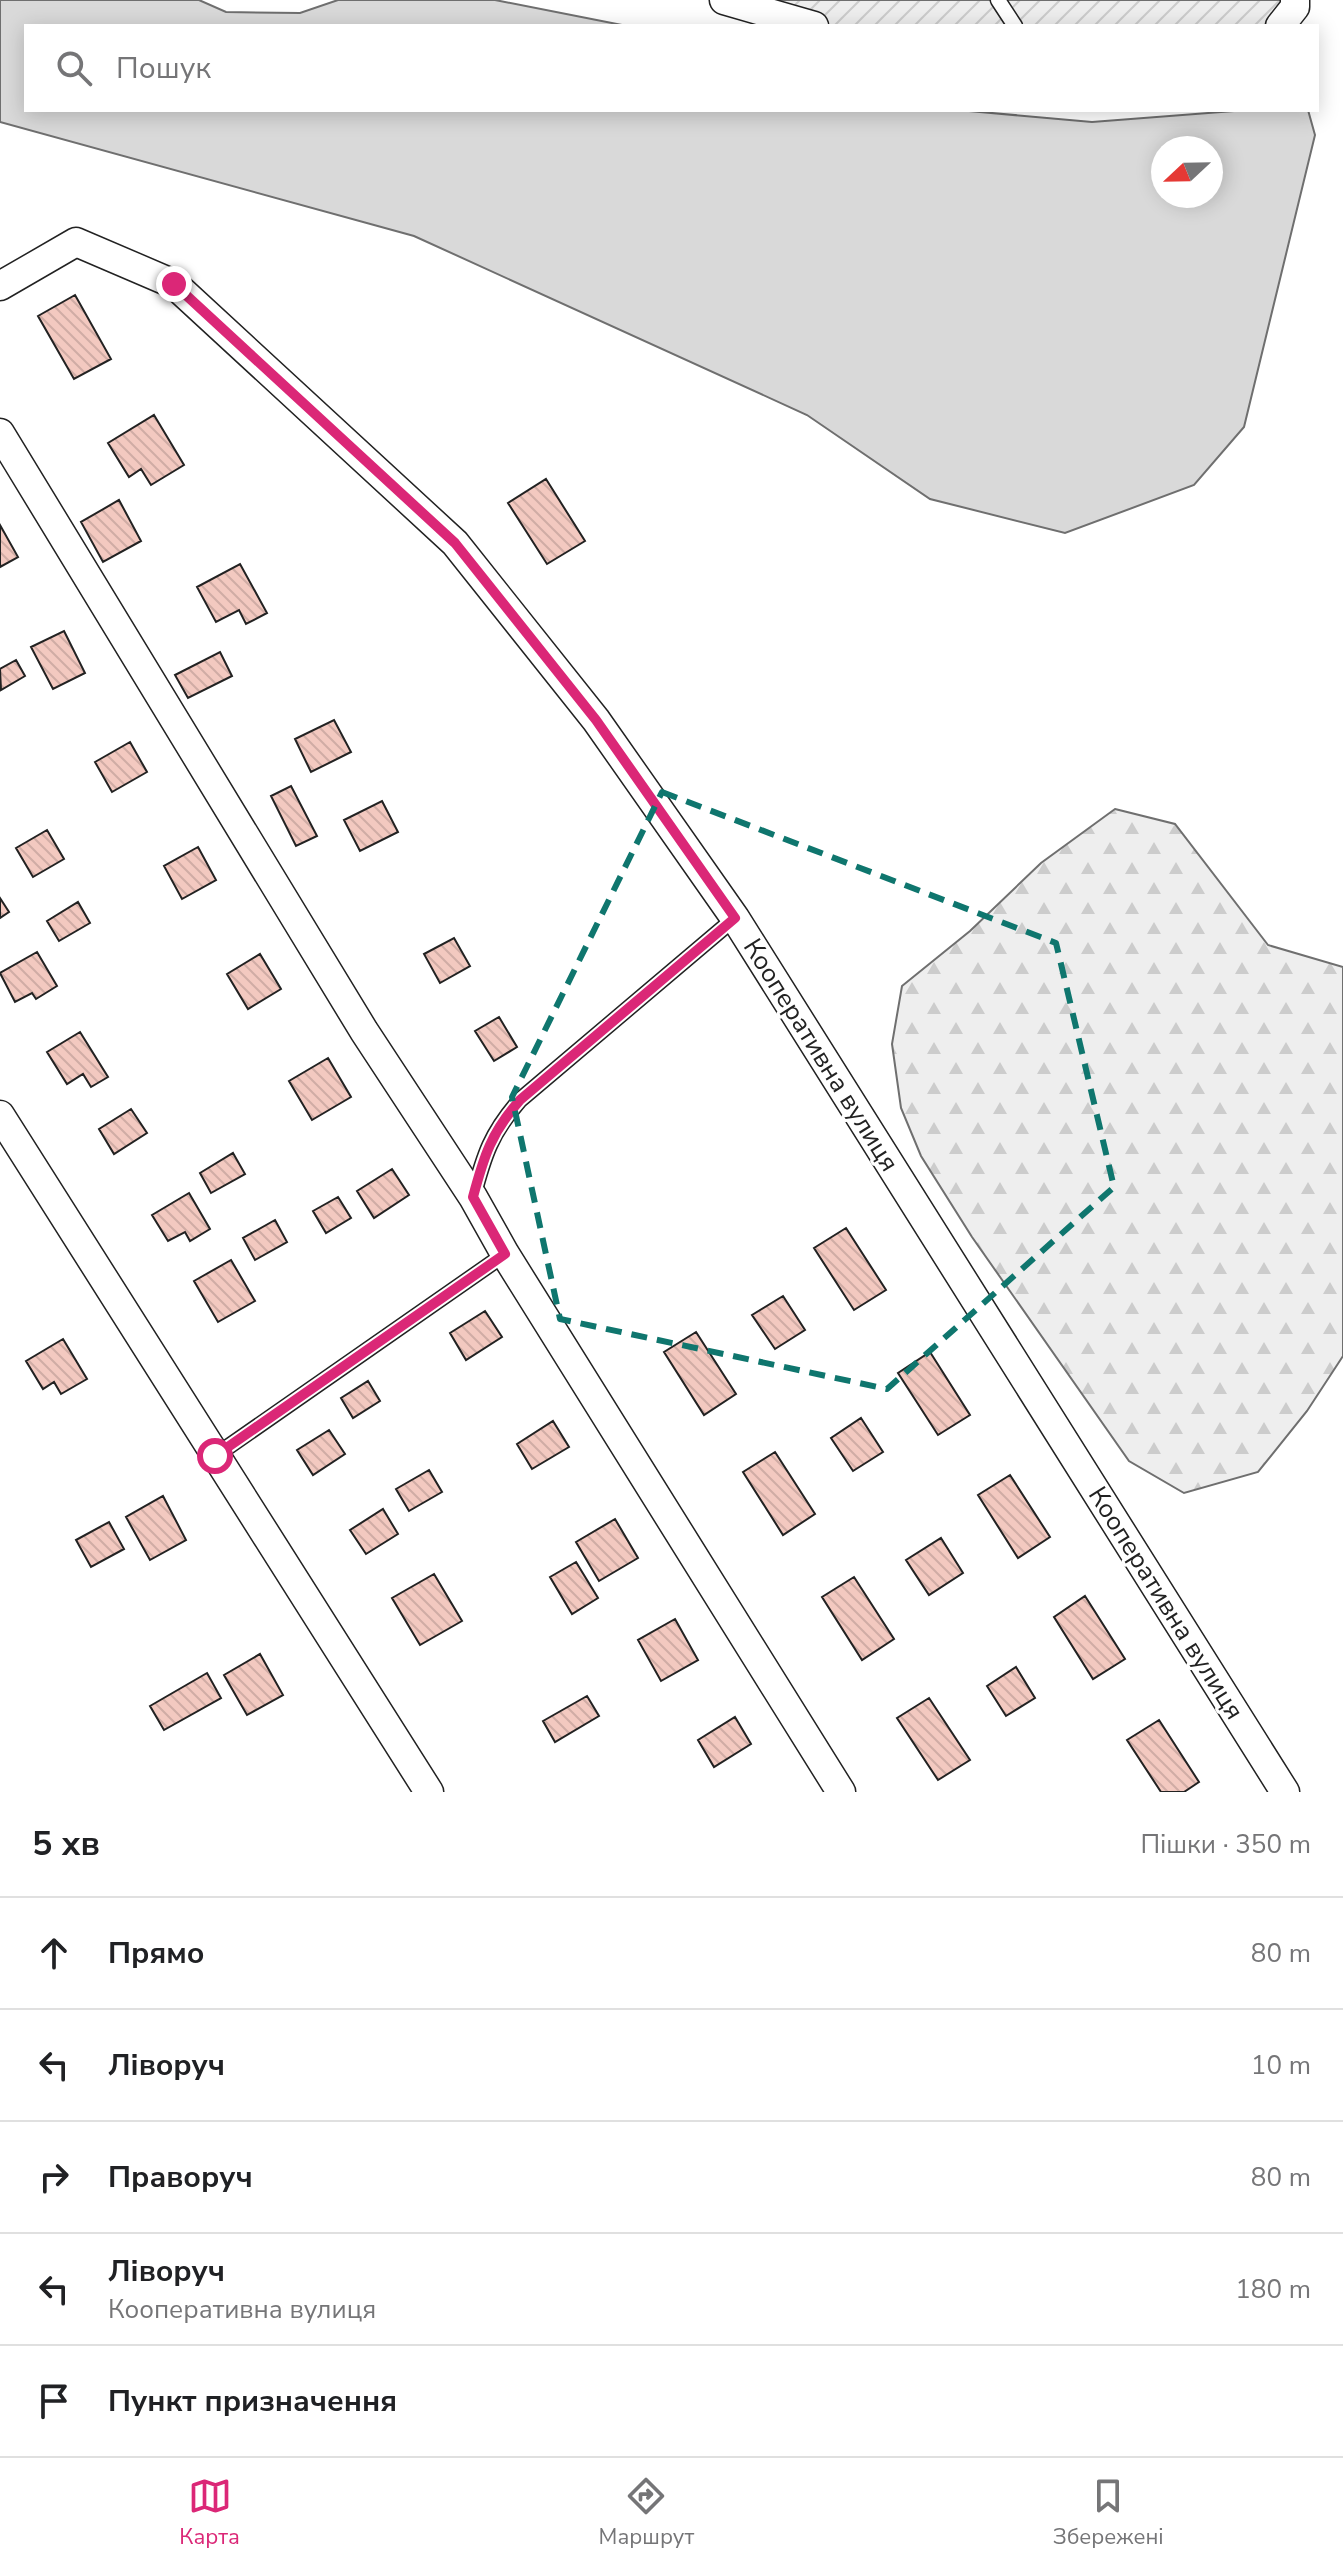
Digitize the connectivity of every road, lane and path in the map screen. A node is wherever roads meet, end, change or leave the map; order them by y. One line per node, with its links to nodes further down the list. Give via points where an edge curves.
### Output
1 (724, 0): 4 (street)
2 (998, 0): 5 (lane)
3 (1295, 0): 6 (street)
4 (807, 24)
5 (1014, 24)
6 (1282, 24)
7 (0, 286): 9 (street, Кооперативна вулиця, via 76,242 174,284 455,543 596,720)
8 (0, 433): 11 (street, via 364,1031)
9 (735, 918): 11 (lane, via 520,1100 494,1134); 16 (street, Кооперативна вулиця)
10 (0, 1115): 13 (street)
11 (473, 1197): 12 (street)
12 (505, 1254): 13 (lane); 15 (street)
13 (215, 1456): 14 (street)
14 (429, 1792)
15 (841, 1792)
16 (1285, 1792)

